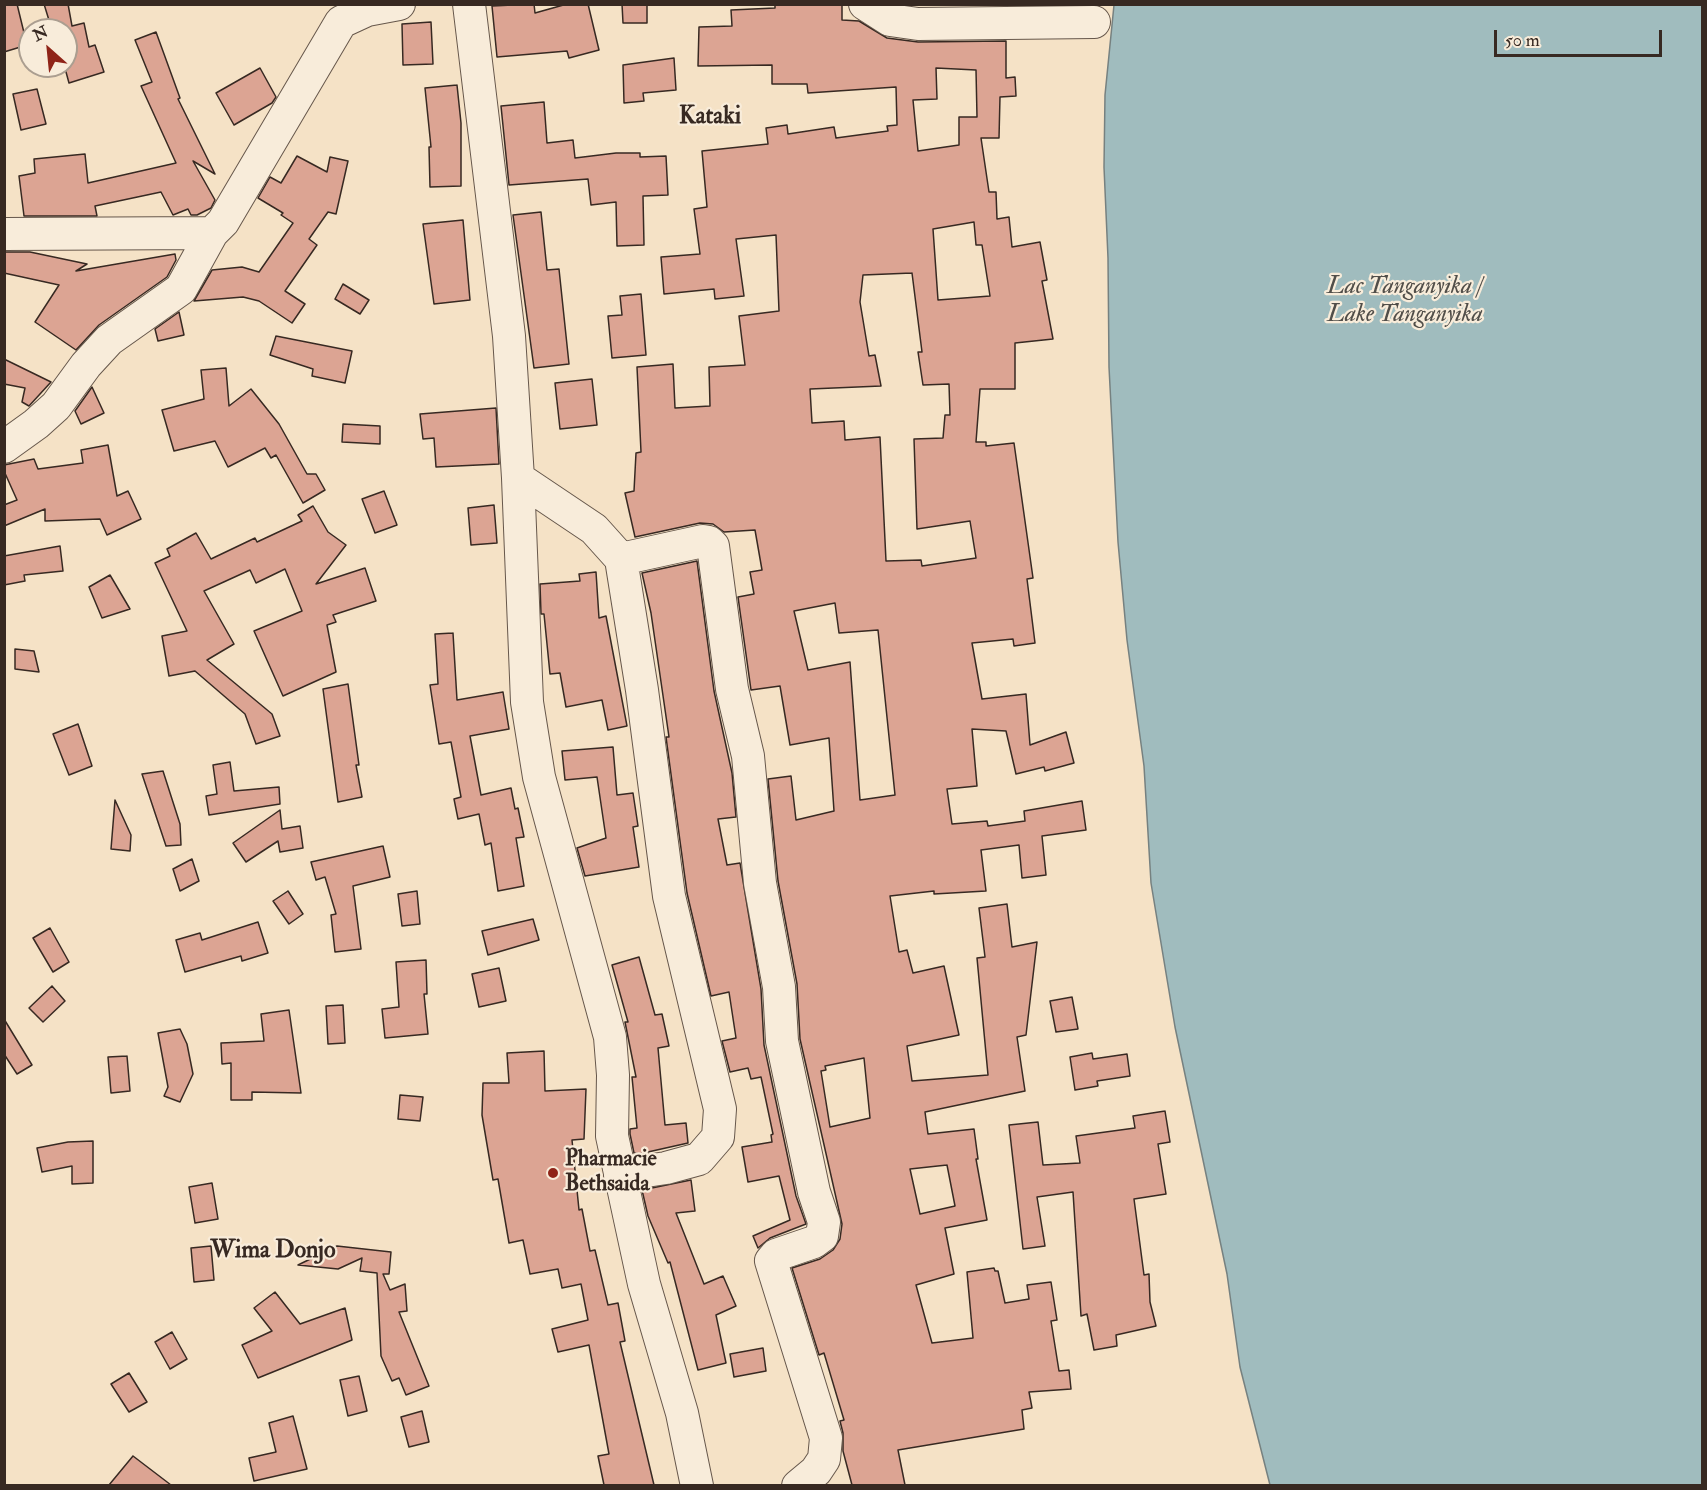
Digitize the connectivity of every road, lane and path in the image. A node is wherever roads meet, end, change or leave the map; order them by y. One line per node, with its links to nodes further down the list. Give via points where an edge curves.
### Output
1 (399, 4): 5 (street, via 367,10 341,22 223,222)
2 (469, 4): 8 (street, via 508,336)
3 (865, 4): 4 (street, via 890,20 918,24)
4 (1094, 22)
5 (212, 233): 6 (street); 7 (street, via 181,289 109,340 56,406)
6 (4, 234)
7 (4, 447)
8 (518, 478): 9 (street, via 594,529); 10 (street, via 527,702 539,777 610,1036 612,1136)
9 (621, 559): 10 (street, via 669,897 720,1109 718,1137 699,1159); 12 (street, via 703,542 713,546 732,689 748,756 760,883 779,987 782,1041 824,1222 822,1236 814,1242 776,1255 771,1261 826,1438 824,1459)
10 (620, 1175): 11 (street)
11 (697, 1485)
12 (798, 1485)

